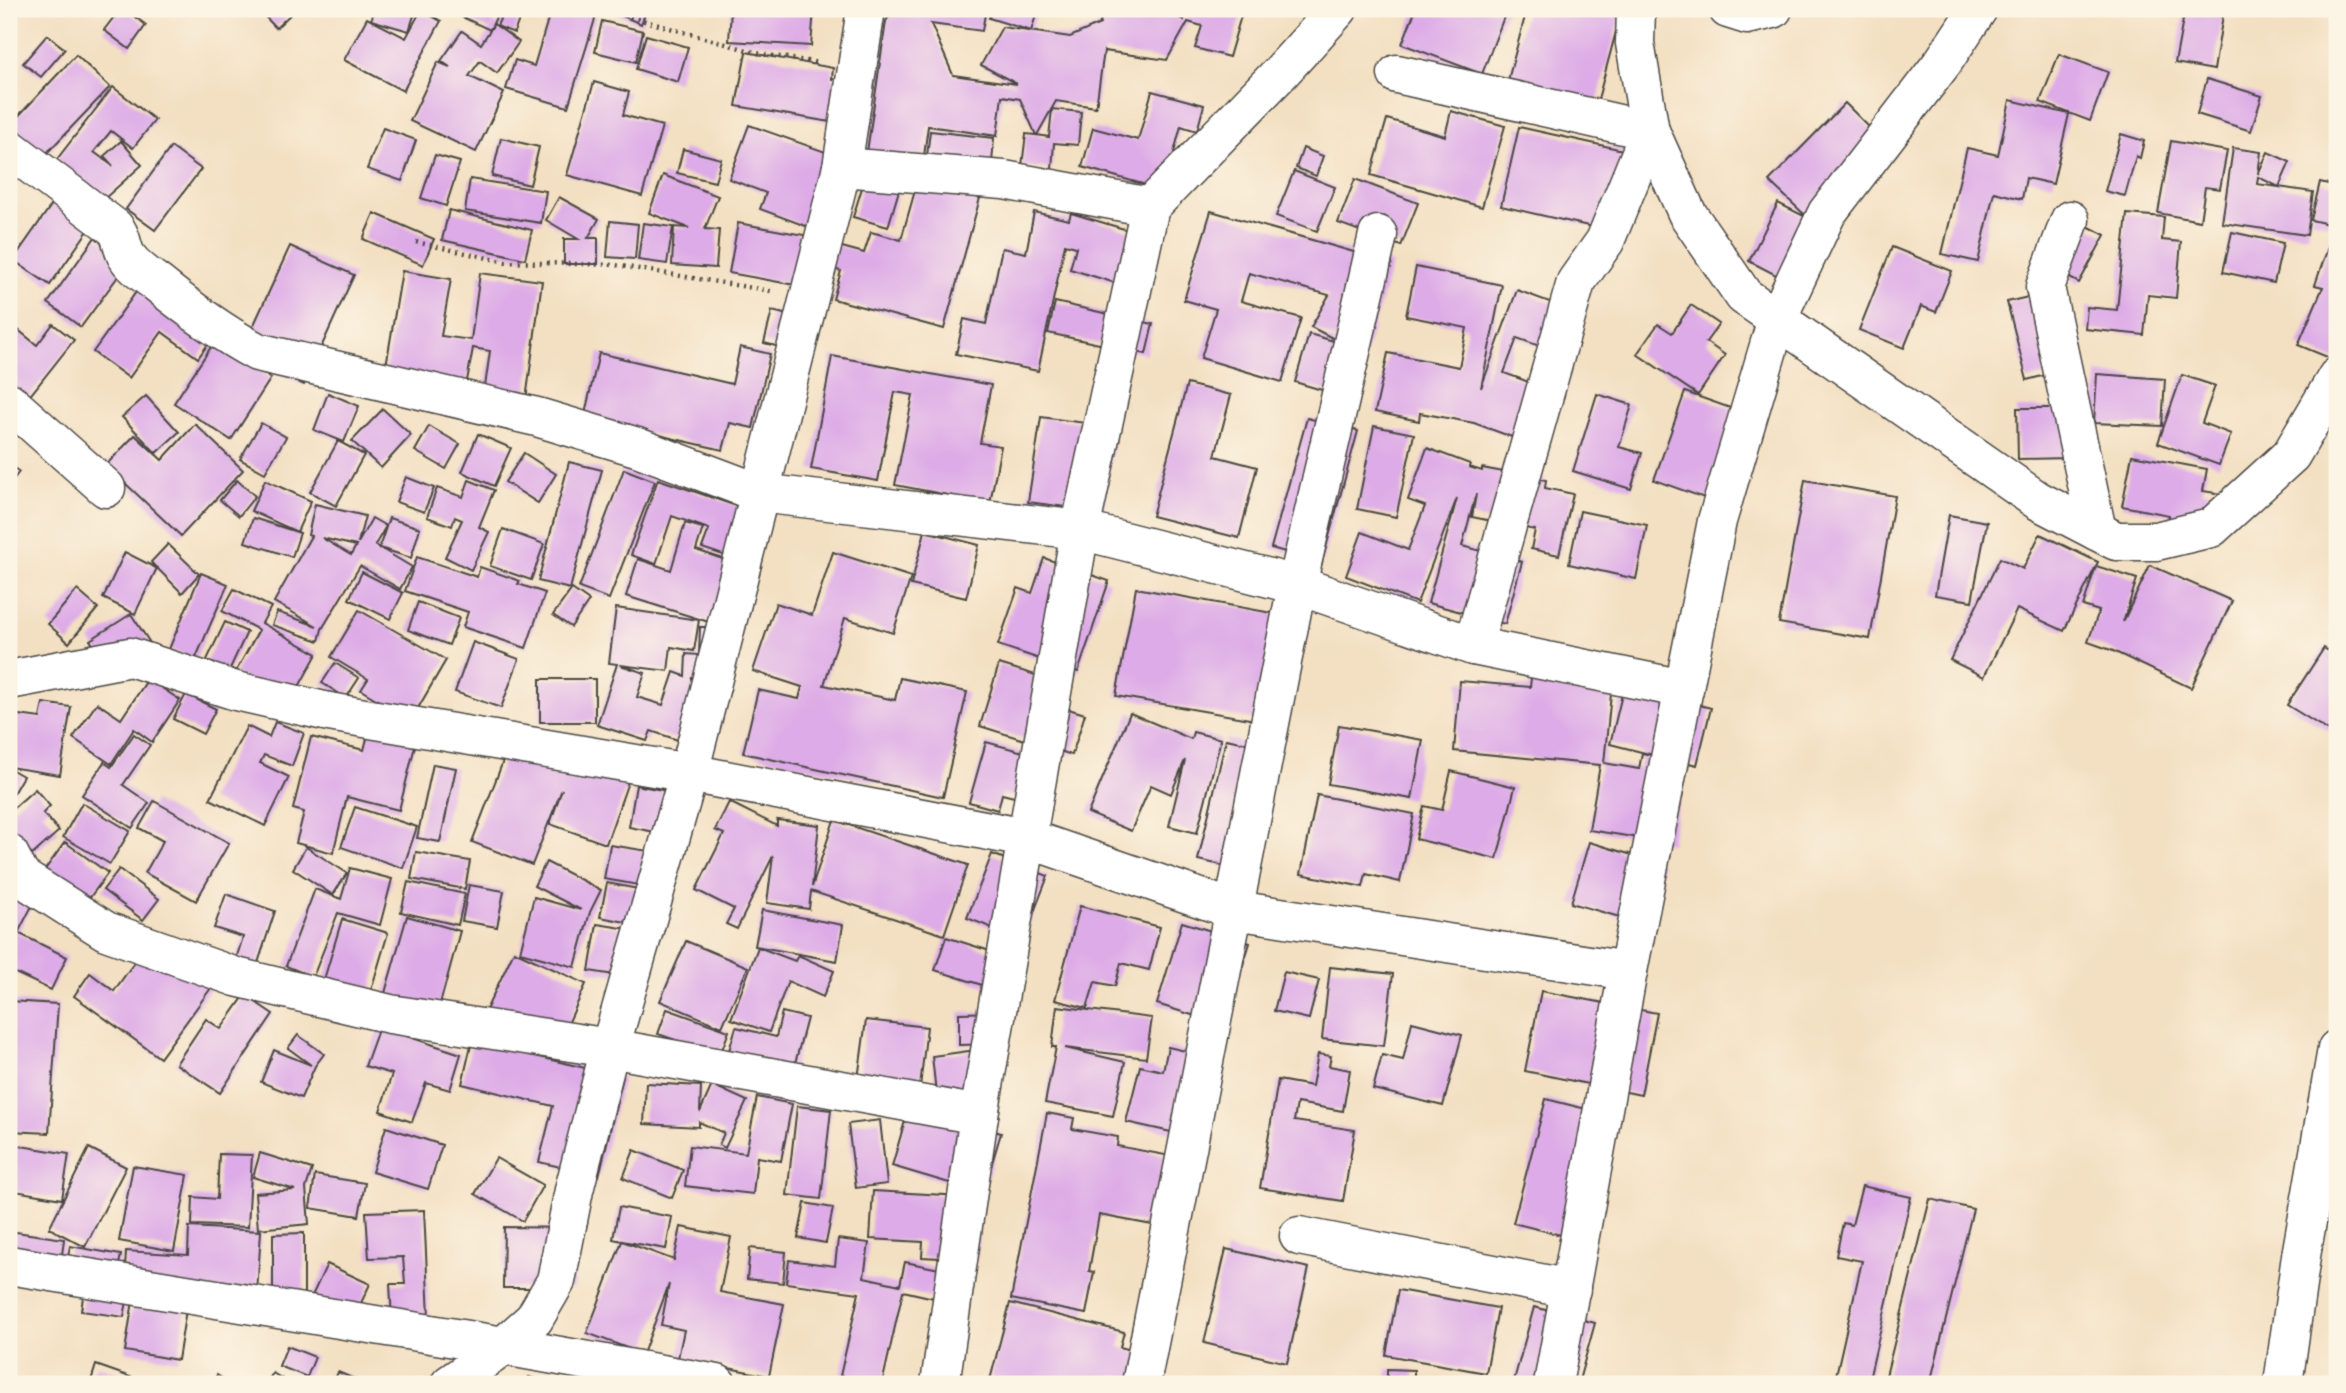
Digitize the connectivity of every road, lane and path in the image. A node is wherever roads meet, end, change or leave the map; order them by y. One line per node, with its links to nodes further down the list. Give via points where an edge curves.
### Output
1 (603, 9): 8 (path, via 761,54)
2 (866, 9): 8 (street)
3 (1338, 9): 13 (street)
4 (1636, 9): 10 (street, via 1635,43)
5 (1728, 9): 6 (street, via 1747,15)
6 (1773, 9)
7 (1978, 9): 18 (street, via 1943,62 1826,213)
8 (857, 69): 12 (street)
9 (1398, 74): 10 (street)
10 (1650, 131): 18 (street, via 1687,213 1744,296); 26 (street, via 1605,241 1576,282)
11 (9, 148): 22 (street, via 115,228 133,265 197,316 257,352 537,417 637,447)
12 (842, 167): 13 (street, via 1004,180); 17 (street)
13 (1150, 207): 23 (street)
14 (2070, 220): 24 (street, via 2045,287)
15 (1378, 235): 25 (street)
16 (415, 242): 17 (path, via 506,262 615,265)
17 (809, 297): 22 (street)
18 (1777, 319): 24 (street, via 2037,500); 28 (street, via 1717,521)
19 (2337, 377): 24 (street, via 2291,455 2211,528 2156,541 2116,541)
20 (9, 402): 21 (street)
21 (106, 488)
22 (759, 493): 23 (street); 29 (street)
23 (1080, 530): 25 (street); 30 (street)
24 (2097, 531)
25 (1297, 585): 26 (street); 32 (street)
26 (1473, 646): 28 (street)
27 (9, 680): 29 (street, via 130,657 236,691 329,712)
28 (1684, 689): 33 (street)
29 (689, 773): 30 (street); 34 (street)
30 (1026, 838): 32 (street); 36 (street)
31 (9, 854): 34 (street, via 21,877 106,931 236,977 390,1014)
32 (1235, 910): 33 (street); 45 (street)
33 (1628, 971): 39 (street)
34 (610, 1048): 36 (street); 41 (street, via 556,1281 534,1319)
35 (2337, 1049): 47 (street)
36 (979, 1115): 44 (street)
37 (1299, 1236): 39 (street)
38 (9, 1265): 40 (street)
39 (1571, 1289): 46 (street)
40 (458, 1339): 41 (street); 42 (street)
41 (504, 1346): 42 (street); 43 (street)
42 (454, 1381)
43 (718, 1384)
44 (940, 1384)
45 (1141, 1384)
46 (1553, 1384)
47 (2283, 1384)

